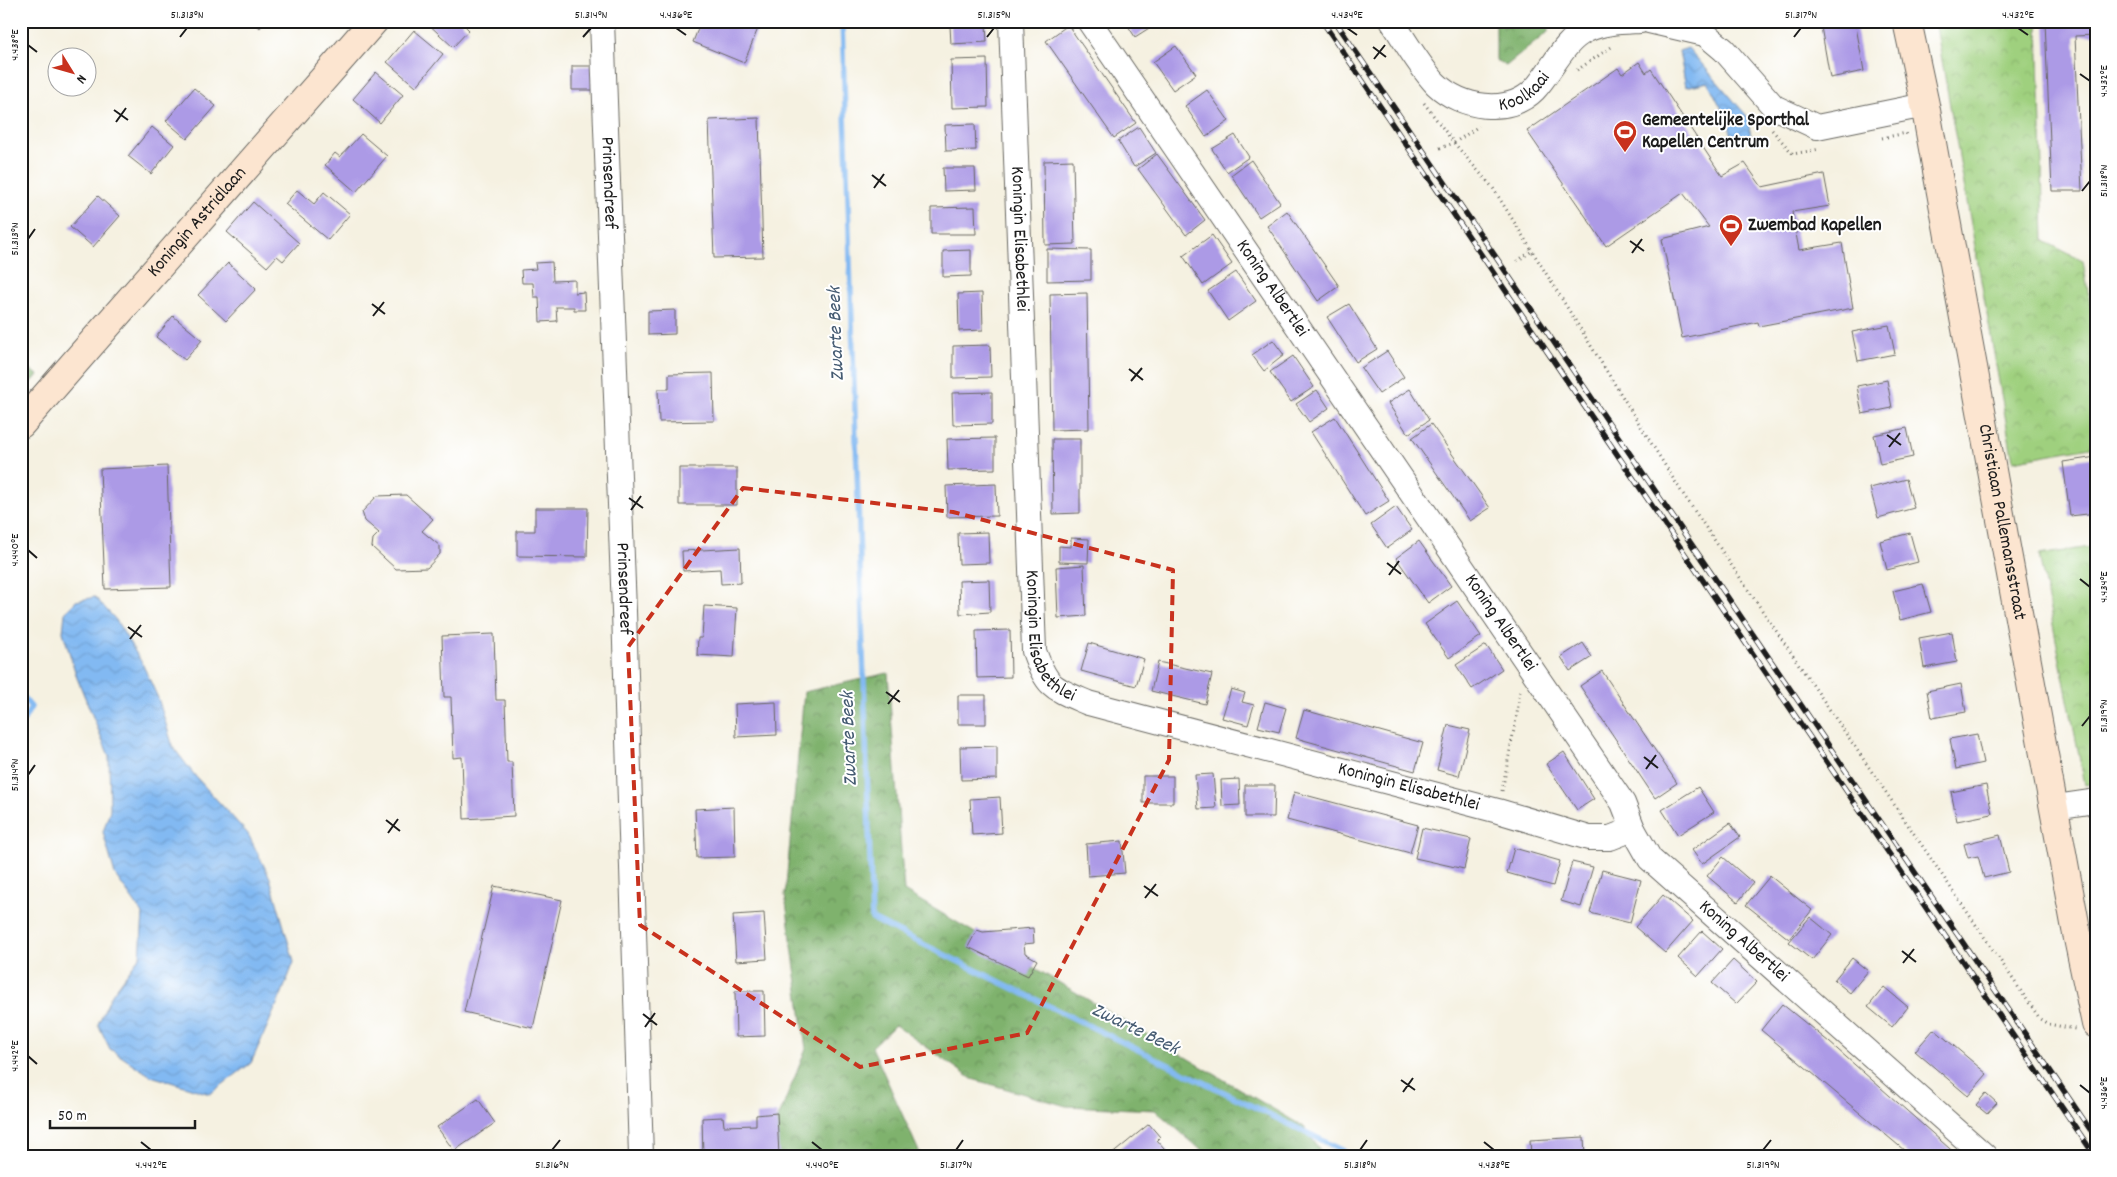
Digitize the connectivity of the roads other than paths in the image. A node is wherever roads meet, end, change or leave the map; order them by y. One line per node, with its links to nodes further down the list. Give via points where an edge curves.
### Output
1 (374, 21): 10 (street, Koningin Astridlaan)
2 (602, 21): 15 (street, Prinsendreef)
3 (1011, 21): 13 (street, Koningin Elisabethlei, via 1034,651 1042,674 1056,690 1088,702 1589,838 1610,838)
4 (1089, 21): 13 (street, Koning Albertlei, via 1531,666 1623,804)
5 (1392, 21): 6 (street, Koolkaai, via 1436,84 1461,99 1497,107 1517,102 1533,90 1571,42 1587,29)
6 (1640, 21)
7 (1649, 21): 9 (street, via 1705,34 1724,50 1774,107 1817,127)
8 (1908, 21): 9 (street, Christiaan Pallemansstraat)
9 (1926, 106): 12 (street, Christiaan Pallemansstraat)
10 (21, 424)
11 (2096, 801): 12 (street)
12 (2055, 807): 14 (street, Christiaan Pallemansstraat, via 2076,929)
13 (1633, 829): 16 (street, Koning Albertlei, via 1650,859 1676,884)
14 (2088, 1026)
15 (641, 1156)
16 (1986, 1156)

